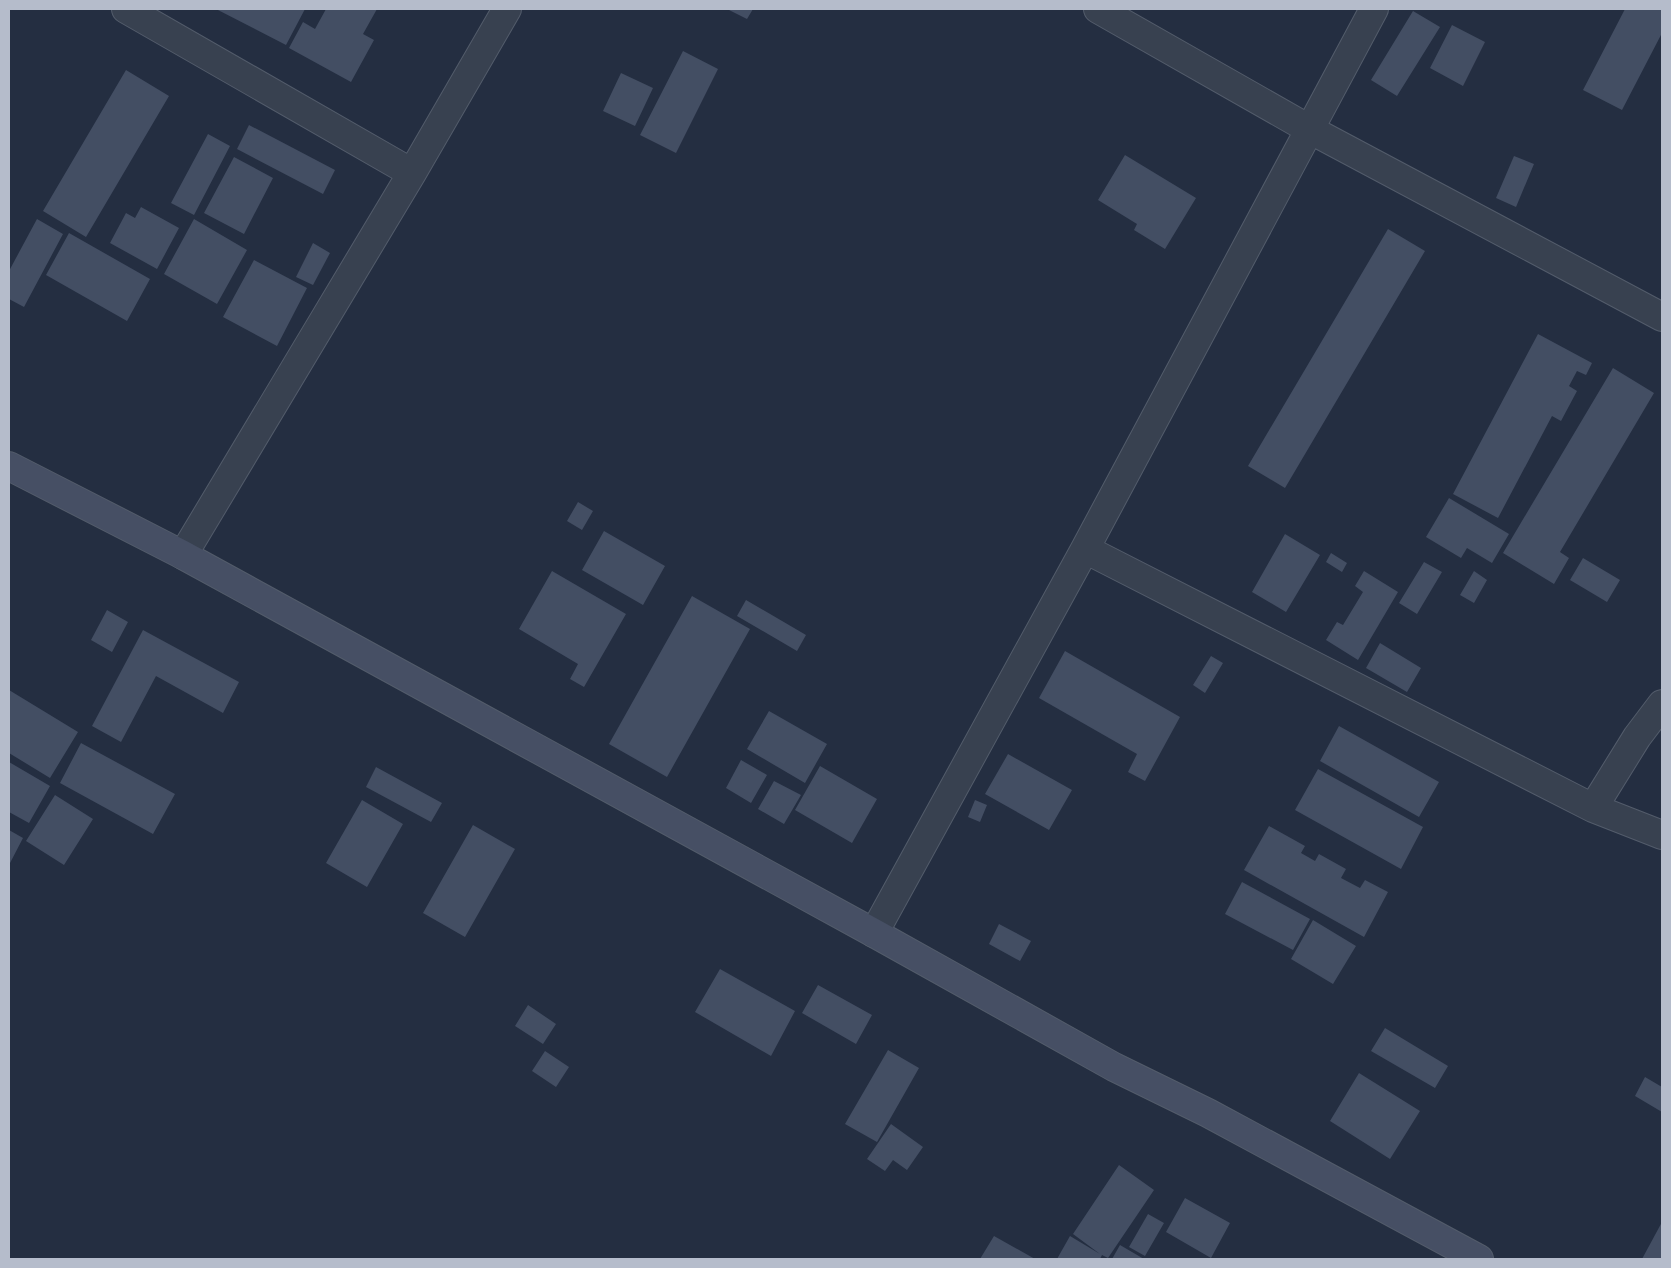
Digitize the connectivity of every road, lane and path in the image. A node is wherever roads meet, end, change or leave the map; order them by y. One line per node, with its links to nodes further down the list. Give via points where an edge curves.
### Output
1 (126, 9): 6 (street)
2 (508, 9): 6 (street)
3 (1098, 9): 5 (street)
4 (1374, 9): 5 (street)
5 (1309, 129): 7 (street); 9 (street)
6 (412, 173): 10 (street)
7 (1662, 317)
8 (9, 466): 10 (street)
9 (1086, 549): 12 (street); 14 (street)
10 (184, 555): 14 (street)
11 (1662, 704): 12 (street, via 1637,737)
12 (1593, 808): 13 (street)
13 (1662, 835)
14 (874, 933): 15 (street, via 1114,1067 1208,1113)
15 (1479, 1259)

